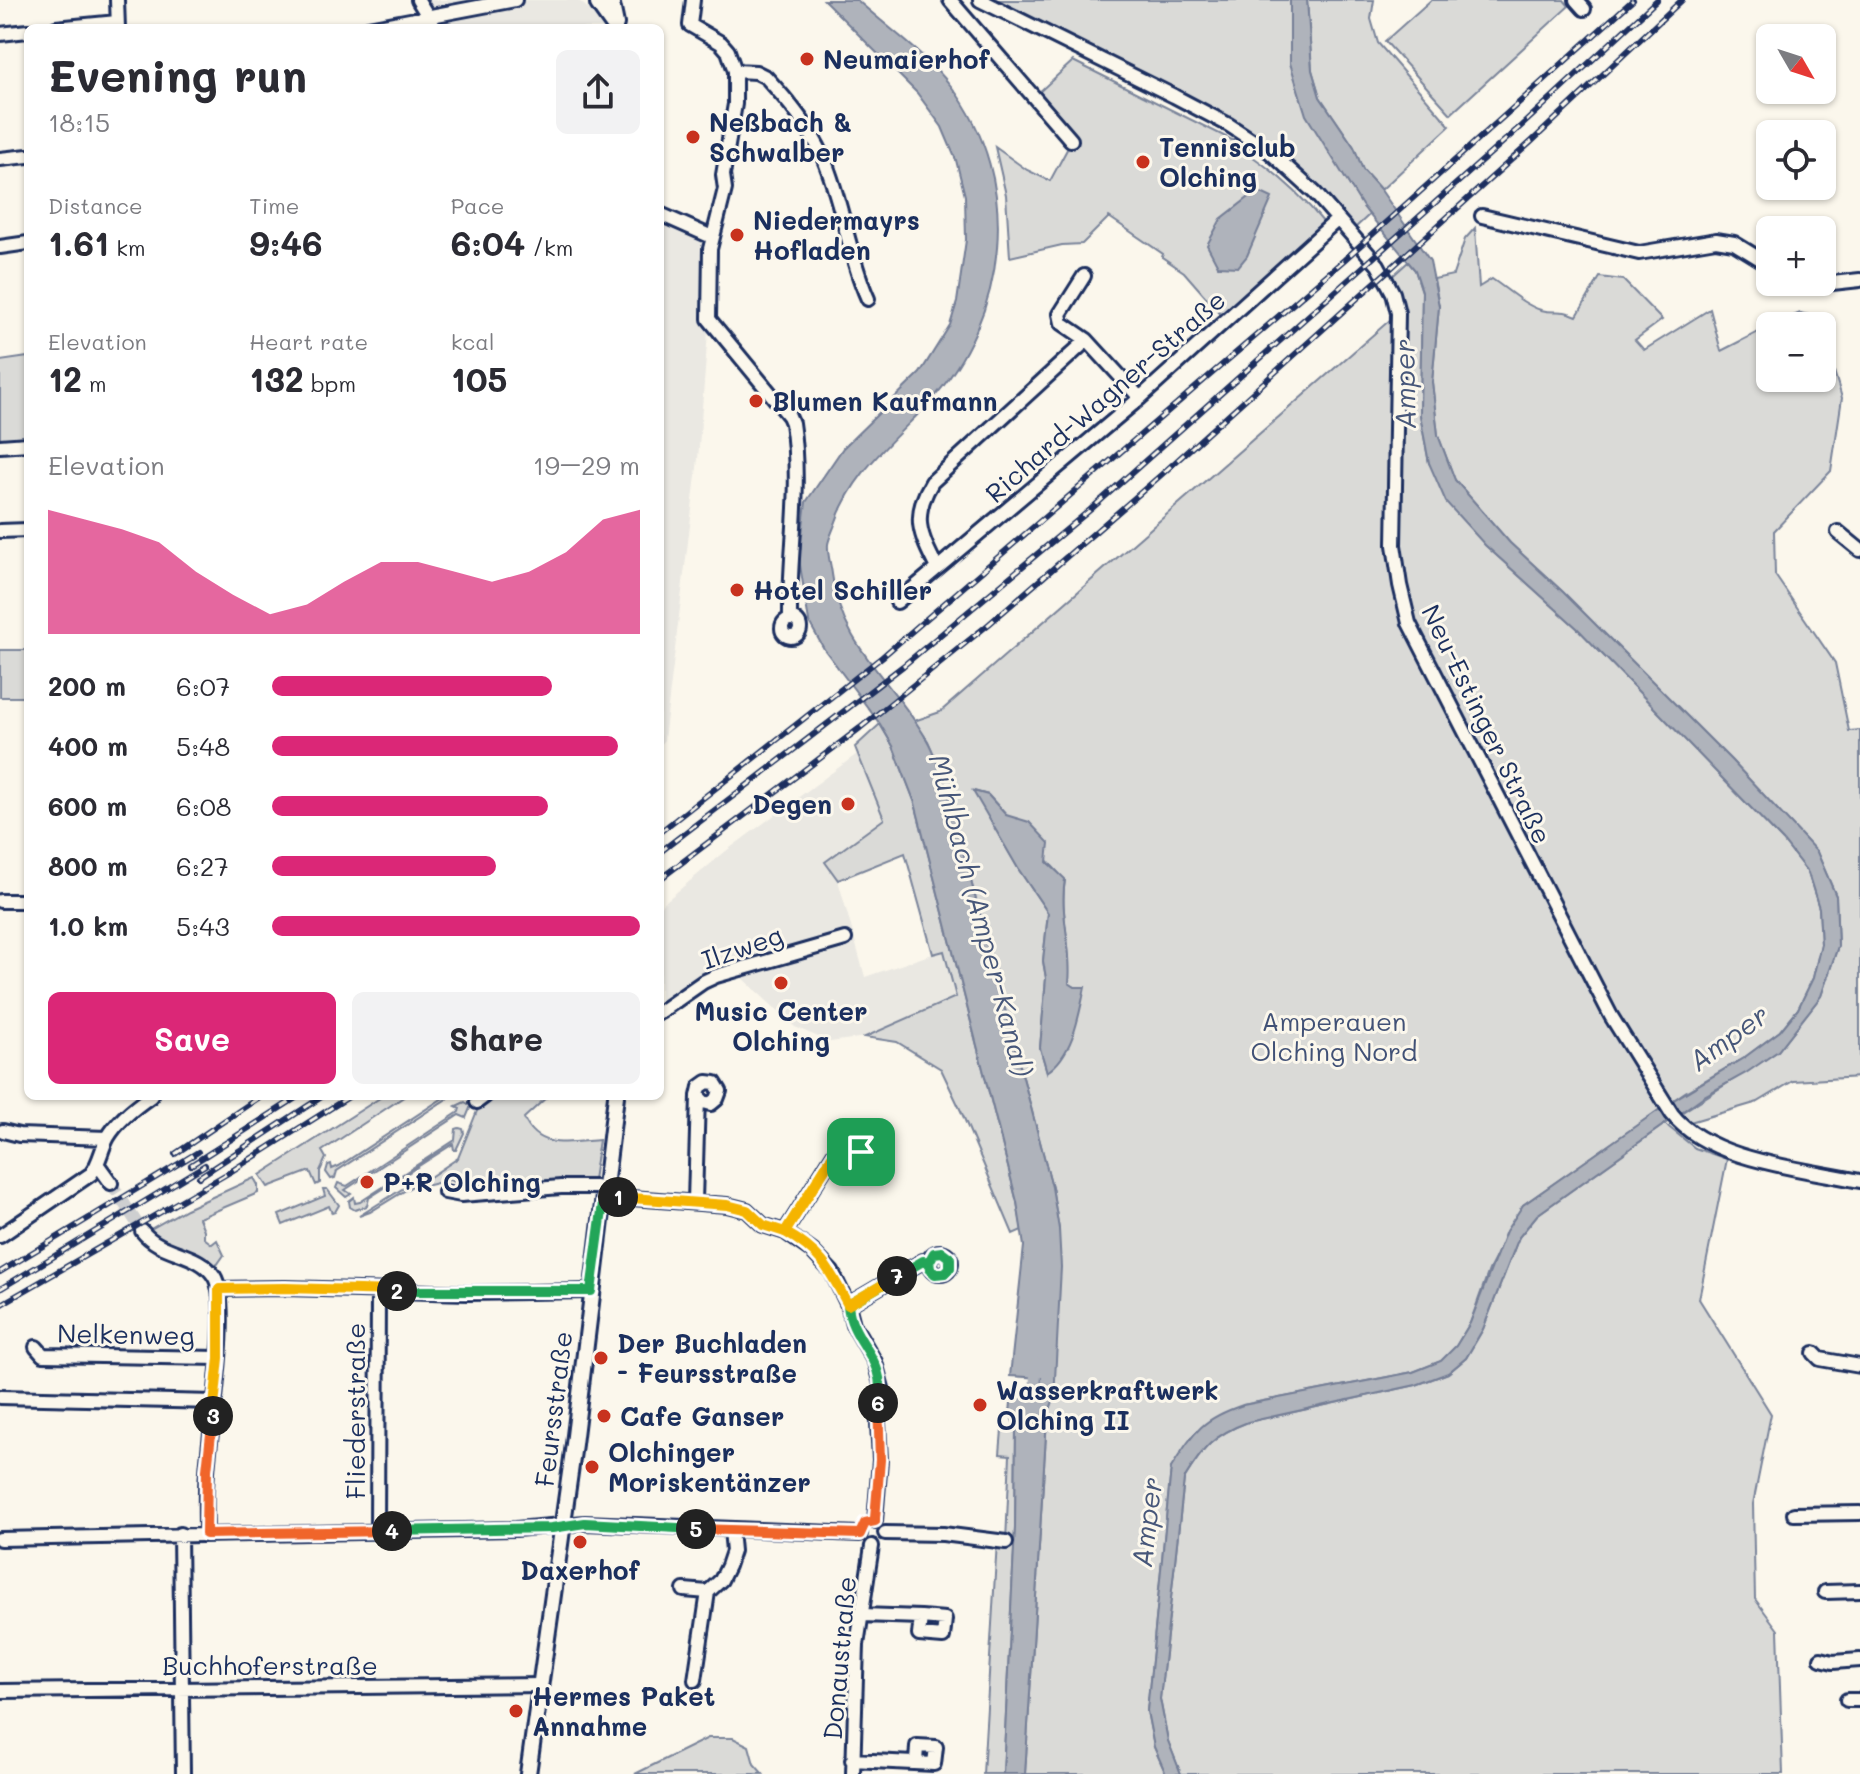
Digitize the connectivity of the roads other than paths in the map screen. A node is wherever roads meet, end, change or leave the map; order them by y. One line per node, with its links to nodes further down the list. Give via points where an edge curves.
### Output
1 (117, 0): 9 (street)
2 (418, 0): 8 (street)
3 (515, 0): 8 (street)
4 (693, 0): 14 (street, via 690,25 721,43)
5 (950, 0): 15 (street)
6 (980, 0): 20 (street, Neu-Estinger Straße, via 1229,125 1270,152)
7 (602, 1): 11 (street)
8 (432, 22): 10 (street)
9 (118, 24)
10 (411, 24)
11 (614, 24)
12 (24, 31): 13 (street)
13 (0, 34)
14 (735, 71): 21 (street, via 725,189); 28 (street, via 766,77 810,131)
15 (1071, 140)
16 (24, 156): 17 (street)
17 (0, 159)
18 (664, 216): 21 (street)
19 (1482, 216): 24 (street, via 1639,253 1716,240 1734,243)
20 (1338, 219): 30 (street, Richard-Wagner-Straße); 51 (street, Neu-Estinger Straße, via 1378,265 1398,313 1394,545 1409,623 1611,1016 1680,1124 1707,1143)
21 (712, 237): 39 (street, via 709,319 792,423 797,476)
22 (24, 244): 23 (street)
23 (0, 247)
24 (1756, 256)
25 (1084, 276): 29 (street, via 1060,314 1062,323)
26 (1860, 280): 27 (street)
27 (1836, 283)
28 (868, 299)
29 (1087, 340): 30 (street); 37 (street, via 932,482 919,511 921,532)
30 (1140, 398): 37 (street, Richard-Wagner-Straße)
31 (24, 444): 32 (street)
32 (0, 446)
33 (24, 530): 34 (street)
34 (0, 531)
35 (1838, 532): 36 (street)
36 (1860, 550)
37 (937, 568): 38 (street, Richard-Wagner-Straße)
38 (897, 602)
39 (790, 619)
40 (0, 901): 41 (street)
41 (24, 901)
42 (845, 939): 43 (street, Ilzweg, via 716,976)
43 (664, 1009)
44 (698, 1096): 55 (street)
45 (145, 1100): 48 (street)
46 (615, 1100): 54 (street, Feursstraße)
47 (3, 1131): 48 (street)
48 (107, 1138): 50 (street)
49 (844, 1143): 57 (street)
50 (98, 1165): 52 (street); 58 (street)
51 (1860, 1181)
52 (111, 1183)
53 (445, 1192): 54 (street, via 561,1187)
54 (600, 1192): 55 (street); 62 (street, Feursstraße)
55 (695, 1201): 57 (street, via 747,1210 763,1225)
56 (142, 1231): 60 (street, via 158,1246 207,1267)
57 (785, 1232): 63 (street, via 832,1272)
58 (0, 1236)
59 (929, 1262): 63 (street)
60 (219, 1289): 61 (street); 66 (street)
61 (378, 1291): 62 (street); 75 (street, Fliederstraße)
62 (591, 1291): 73 (street, Feursstraße)
63 (848, 1305): 72 (street, via 882,1388 877,1405)
64 (36, 1347): 66 (street, Nelkenweg, via 43,1355)
65 (1814, 1353): 67 (street, via 1820,1359)
66 (219, 1358): 69 (street)
67 (1860, 1366)
68 (0, 1397): 69 (street)
69 (215, 1402): 78 (street)
70 (1860, 1513): 71 (street)
71 (1794, 1514)
72 (875, 1521): 76 (street); 79 (street, via 865,1523)
73 (563, 1526): 74 (street); 75 (street); 92 (street, Feursstraße)
74 (731, 1530): 79 (street); 85 (street, via 728,1566)
75 (377, 1532): 78 (street)
76 (885, 1533): 81 (street); 82 (street, Donaustraße)
77 (180, 1534): 78 (street); 80 (street); 93 (street)
78 (206, 1534)
79 (860, 1534): 82 (street, Donaustraße)
80 (0, 1539)
81 (1006, 1542)
82 (872, 1546): 87 (street, Donaustraße)
83 (684, 1590): 85 (street)
84 (1860, 1591): 86 (street)
85 (708, 1592): 91 (street)
86 (1825, 1592)
87 (862, 1615): 88 (street); 95 (street, Donaustraße)
88 (921, 1617)
89 (1821, 1659): 90 (street)
90 (1860, 1660)
91 (695, 1680)
92 (541, 1685): 93 (street, Buchhoferstraße); 98 (street, Feursstraße)
93 (181, 1687): 94 (street, Buchhoferstraße); 97 (street)
94 (0, 1691)
95 (852, 1760): 96 (street); 99 (street, Donaustraße)
96 (916, 1763)
97 (183, 1774)
98 (528, 1774)
99 (853, 1774)

